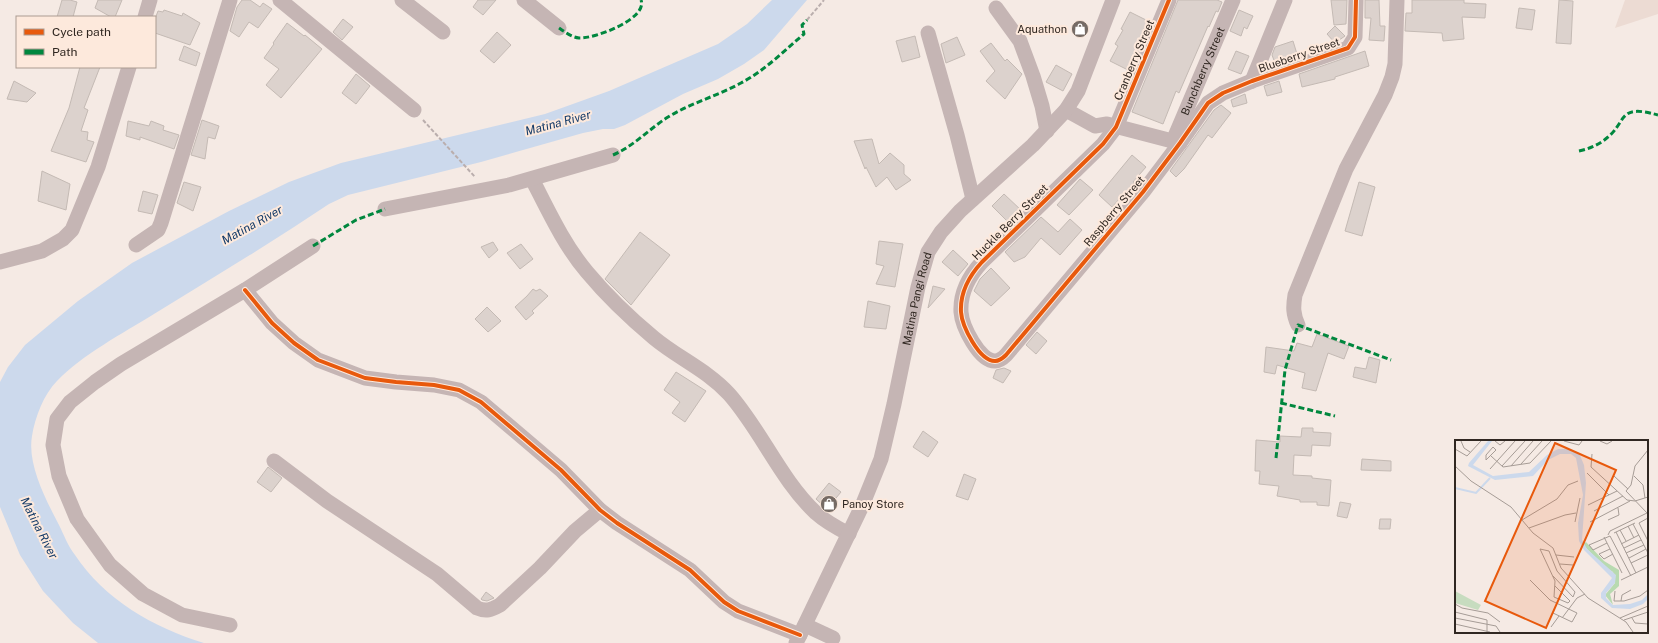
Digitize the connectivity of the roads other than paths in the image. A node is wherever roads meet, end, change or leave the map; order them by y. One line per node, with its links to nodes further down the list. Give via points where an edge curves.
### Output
1 (150, 0): 13 (street)
2 (230, 0): 30 (street, via 161,223 158,230)
3 (280, 0): 22 (street)
4 (402, 0): 15 (street)
5 (524, 0): 14 (street)
6 (1113, 0): 21 (street, Matina Pangi Road)
7 (1169, 0): 23 (street, Cranberry Street)
8 (1233, 0): 19 (street, Bunchberry Street)
9 (1285, 0): 18 (street)
10 (1356, 0): 18 (street, Blueberry Street, via 1355,37 1351,45 1344,50)
11 (1397, 0): 34 (street, via 1395,64 1392,78 1346,169 1296,295 1293,306)
12 (996, 8): 24 (street, via 1020,41 1042,106)
13 (145, 16)
14 (559, 28)
15 (442, 32)
16 (928, 33): 28 (street)
17 (129, 68): 32 (street, via 98,167 72,230 63,239 42,251)
18 (1252, 81): 20 (street, Raspberry Street, via 1223,93)
19 (1193, 93): 20 (street); 25 (street, Bunchberry Street)
20 (1208, 103): 25 (street, Raspberry Street)
21 (1069, 106): 23 (street, via 1100,116); 24 (street, Matina Pangi Road)
22 (419, 115)
23 (1111, 125): 25 (street); 35 (street, Huckle Berry Street, via 1103,144 982,262 968,281 961,312 965,326 980,351)
24 (1047, 131): 28 (street, Matina Pangi Road)
25 (1176, 142): 35 (street, Raspberry Street, via 1127,211 1006,355)
26 (613, 155): 27 (street)
27 (532, 179): 29 (street); 38 (street, via 560,232 587,272 638,325 713,378 743,411 803,499 816,513)
28 (973, 199): 38 (street, Matina Pangi Road, via 941,232 928,252 908,330 881,459 874,481)
29 (385, 209)
30 (136, 245)
31 (312, 246): 33 (street)
32 (0, 262)
33 (245, 290): 37 (street, via 272,323 318,360 365,378 459,390 481,402 561,470); 39 (street, via 121,364 70,402 58,420 53,446 59,476 77,519 110,565 143,594 182,614)
34 (1298, 325)
35 (994, 361)
36 (274, 460): 37 (street, via 333,505 437,574 466,600 485,611 500,605)
37 (600, 510): 40 (street, via 690,570 714,594 738,611)
38 (849, 534): 40 (street, Matina Pangi Road)
39 (230, 625)
40 (800, 634): 41 (street)
41 (833, 638)

